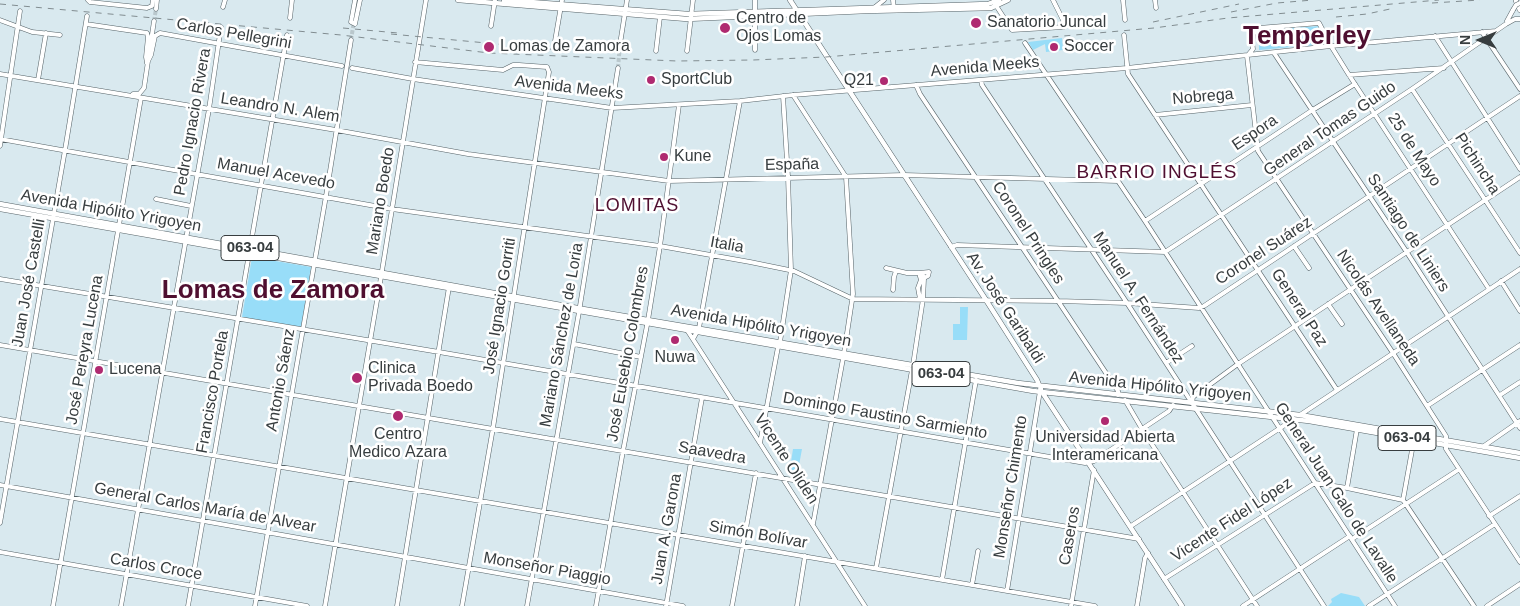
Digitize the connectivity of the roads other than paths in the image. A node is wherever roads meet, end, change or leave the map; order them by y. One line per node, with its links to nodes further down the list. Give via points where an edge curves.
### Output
1 (153, 0): 19 (street, via 152,6 147,8)
2 (158, 0): 28 (street)
3 (224, 0): 25 (street)
4 (292, 0): 38 (street)
5 (358, 0): 5 (street, via 352,22 354,24); 43 (street)
6 (426, 0): 69 (street, Mariano Boedo)
7 (458, 0): 20 (main road)
8 (504, 0): 23 (main road)
9 (627, 0): 32 (street)
10 (693, 0): 36 (street)
11 (755, 0): 34 (street)
12 (790, 0): 33 (main road, Av. José Garibaldi)
13 (884, 0): 24 (street)
14 (893, 0): 26 (street)
15 (1008, 0): 21 (main road)
16 (1053, 0): 21 (street, via 1065,25 1063,27 1014,30)
17 (1123, 0): 41 (street)
18 (1155, 0): 27 (street)
19 (89, 1)
20 (495, 2): 23 (main road); 47 (street)
21 (996, 2): 26 (main road)
22 (1518, 2): 29 (street, bridge); 30 (main road)
23 (561, 4): 32 (main road); 58 (street)
24 (874, 7): 26 (main road); 33 (main road)
25 (223, 8)
26 (894, 8): 33 (main road)
27 (1156, 8)
28 (157, 9)
29 (1513, 10): 39 (street); 45 (street)
30 (1520, 10)
31 (20, 11): 46 (street)
32 (625, 12): 36 (main road); 37 (main road); 61 (street)
33 (798, 12): 34 (main road); 91 (main road, Av. José Garibaldi)
34 (754, 14): 36 (main road); 63 (street)
35 (87, 16): 44 (street, Juan José Castelli)
36 (691, 16): 37 (main road); 65 (street)
37 (660, 17): 64 (street)
38 (290, 18)
39 (1520, 19): 45 (street)
40 (0, 20): 46 (street)
41 (1125, 20)
42 (154, 21): 70 (street)
43 (354, 21)
44 (86, 24): 70 (street, via 147,33); 87 (street, Juan José Castelli)
45 (1506, 24): 49 (street, General Tomas Guido)
46 (17, 26): 51 (street, via 30,32); 81 (street)
47 (491, 26)
48 (221, 27): 60 (street, Pedro Ignacio Rivera)
49 (1496, 31): 50 (street, Avenida Meeks); 56 (street, General Tomas Guido)
50 (1482, 32): 55 (street, Avenida Meeks); 56 (street)
51 (46, 33): 52 (street); 82 (street)
52 (60, 34)
53 (287, 35): 67 (street, Francisco Portela)
54 (1124, 35): 75 (street, General Paz)
55 (1435, 36): 62 (street, Avenida Meeks); 71 (street)
56 (1486, 38): 71 (street, General Tomas Guido); 90 (street)
57 (350, 40): 77 (street, Antonio Sáenz)
58 (555, 40)
59 (1025, 43): 79 (street, General Juan Galo de Lavalle)
60 (219, 44): 67 (street, Carlos Pellegrini); 70 (street, Carlos Pellegrini, via 157,34); 103 (street, Pedro Ignacio Rivera)
61 (620, 44)
62 (1331, 46): 66 (street, Avenida Meeks); 68 (street, 25 de Mayo, via 1319,23 1259,28 1254,33 1253,50); 80 (street, 25 de Mayo)
63 (755, 50)
64 (656, 51)
65 (687, 51)
66 (1274, 53): 68 (street, Avenida Meeks); 104 (street, Santiago de Liniers)
67 (284, 55): 72 (street, Carlos Pellegrini); 108 (street, Francisco Portela)
68 (1247, 56): 75 (street, Avenida Meeks); 101 (street, Nicolás Avellaneda)
69 (415, 62): 83 (street, Mariano Boedo); 97 (street, José Ignacio Gorriti, via 505,70 517,64 547,67)
70 (147, 63): 88 (street)
71 (1451, 63): 76 (street, General Tomas Guido); 107 (street)
72 (342, 66): 73 (street, via 352,38 348,63); 77 (street)
73 (352, 68): 77 (street); 83 (street)
74 (618, 68): 102 (street, Mariano Sánchez de Loria)
75 (1127, 68): 79 (street, Avenida Meeks); 106 (street, General Paz)
76 (1444, 68): 80 (street); 89 (street, General Tomas Guido)
77 (345, 71): 109 (street, Antonio Sáenz)
78 (0, 74): 81 (street, Leandro N. Alem)
79 (1047, 74): 84 (street, Avenida Meeks); 133 (street, General Juan Galo de Lavalle)
80 (1350, 75): 85 (street, 25 de Mayo)
81 (11, 76): 82 (street, Leandro N. Alem); 110 (street)
82 (38, 80): 87 (street, Leandro N. Alem)
83 (412, 80): 97 (street, Avenida Meeks); 112 (street, Mariano Boedo)
84 (981, 80): 86 (street, Avenida Meeks); 131 (street, Manuel A. Fernández)
85 (1355, 84): 104 (street, Espora); 105 (street, 25 de Mayo)
86 (916, 85): 91 (street, Avenida Meeks); 127 (street, Coronel Pringles)
87 (76, 87): 92 (street, Leandro N. Alem); 116 (street, Juan José Castelli)
88 (144, 88): 92 (street, via 139,94); 98 (street, via 147,96)
89 (1412, 89): 105 (street, General Tomas Guido); 113 (street, Pichincha)
90 (1520, 89)
91 (849, 90): 93 (street, Avenida Meeks); 124 (main road, Av. José Garibaldi)
92 (123, 95): 96 (street, Leandro N. Alem)
93 (793, 95): 94 (street, Avenida Meeks); 126 (street)
94 (783, 96): 99 (street, Avenida Meeks); 125 (street)
95 (1520, 96): 107 (street, Coronel Suárez)
96 (141, 98): 98 (street, Leandro N. Alem); 118 (street, José Pereyra Lucena)
97 (546, 98): 102 (street, Avenida Meeks); 119 (street, José Ignacio Gorriti)
98 (159, 100): 103 (street, Leandro N. Alem)
99 (740, 100): 100 (street, Avenida Meeks); 130 (street)
100 (679, 105): 102 (street, Avenida Meeks); 132 (street, José Eusebio Colombres)
101 (1252, 105): 106 (street, Nobrega); 115 (street, Nicolás Avellaneda)
102 (612, 108): 122 (street, Mariano Sánchez de Loria)
103 (209, 109): 108 (street, Leandro N. Alem); 123 (street, Pedro Ignacio Rivera)
104 (1311, 111): 111 (street, Santiago de Liniers); 115 (street, Espora)
105 (1375, 113): 111 (street, General Tomas Guido); 120 (street, 25 de Mayo)
106 (1155, 115): 134 (street, General Paz)
107 (1487, 118): 113 (street, Coronel Suárez); 121 (street)
108 (273, 120): 109 (street, Leandro N. Alem); 135 (street, Francisco Portela)
109 (336, 130): 112 (street, Leandro N. Alem); 136 (street, Antonio Sáenz)
110 (1, 139): 114 (street); 116 (street, Manuel Acevedo)
111 (1333, 142): 129 (street, General Tomas Guido); 137 (street, Santiago de Liniers)
112 (403, 143): 117 (street, Leandro N. Alem); 143 (street, Mariano Boedo)
113 (1448, 144): 120 (street, Coronel Suárez); 139 (street, Pichincha)
114 (0, 146)
115 (1256, 147): 129 (street, Nicolás Avellaneda); 134 (street, Espora)
116 (65, 150): 118 (street, Manuel Acevedo); 144 (street, Juan José Castelli)
117 (468, 154): 119 (street, España)
118 (130, 161): 123 (street, Manuel Acevedo); 150 (street, José Pereyra Lucena)
119 (535, 163): 122 (street, España); 149 (street, José Ignacio Gorriti)
120 (1411, 169): 137 (street, Coronel Suárez); 148 (street, 25 de Mayo)
121 (1520, 169)
122 (602, 172): 132 (street, España); 152 (street, Mariano Sánchez de Loria)
123 (197, 173): 135 (street, Manuel Acevedo); 141 (street, Pedro Ignacio Rivera)
124 (904, 175): 126 (street, España); 127 (street, España); 156 (main road, Av. José Garibaldi)
125 (788, 177): 126 (street, España); 130 (street, España); 168 (street)
126 (846, 177): 182 (street)
127 (976, 177): 131 (street, España); 157 (street, Coronel Pringles)
128 (1520, 177): 139 (street)
129 (1277, 179): 145 (street, General Tomas Guido); 151 (street, Nicolás Avellaneda)
130 (726, 180): 132 (street, España); 163 (street)
131 (1045, 180): 133 (street, España); 158 (street, Manuel A. Fernández)
132 (669, 181): 154 (street, José Eusebio Colombres)
133 (1118, 181): 147 (street, General Juan Galo de Lavalle)
134 (1202, 183): 145 (street, General Paz); 147 (street, Espora)
135 (262, 184): 136 (street, Manuel Acevedo); 159 (street, Francisco Portela)
136 (326, 196): 143 (street, Manuel Acevedo); 164 (street, Antonio Sáenz)
137 (1369, 197): 151 (street, Coronel Suárez); 160 (street, Santiago de Liniers)
138 (156, 199): 141 (street)
139 (1485, 200): 148 (street); 162 (street, Pichincha)
140 (0, 204): 144 (main road, Avenida Hipólito Yrigoyen / 063-04)
141 (191, 206): 153 (street, Pedro Ignacio Rivera)
142 (0, 209): 144 (main road, Avenida Hipólito Yrigoyen / 063-04)
143 (392, 209): 146 (street, Manuel Acevedo); 172 (street, Mariano Boedo)
144 (54, 215): 150 (main road, Avenida Hipólito Yrigoyen / 063-04); 175 (street, Juan José Castelli)
145 (1222, 215): 161 (street, General Tomas Guido); 169 (street, General Paz)
146 (459, 217): 149 (street, Italia)
147 (1145, 221): 161 (street, General Juan Galo de Lavalle)
148 (1448, 225): 160 (street); 178 (street, 25 de Mayo)
149 (525, 226): 152 (street, Italia); 181 (street, José Ignacio Gorriti)
150 (119, 227): 153 (main road, Avenida Hipólito Yrigoyen / 063-04); 180 (street, José Pereyra Lucena)
151 (1313, 234): 155 (street, Coronel Suárez); 177 (street, Nicolás Avellaneda)
152 (592, 236): 154 (street, Italia); 190 (street, Mariano Sánchez de Loria)
153 (185, 239): 159 (main road, Avenida Hipólito Yrigoyen / 063-04); 189 (street, Pedro Ignacio Rivera)
154 (660, 246): 163 (street, Italia); 194 (street, José Eusebio Colombres)
155 (1294, 246): 166 (street); 169 (street, Coronel Suárez)
156 (951, 247): 157 (street); 184 (main road, Av. José Garibaldi)
157 (1024, 248): 158 (street); 185 (street, Coronel Pringles)
158 (1092, 250): 161 (street); 186 (street, Manuel A. Fernández)
159 (250, 251): 164 (main road, Avenida Hipólito Yrigoyen / 063-04); 193 (street, Francisco Portela)
160 (1406, 251): 177 (street); 192 (street, Santiago de Liniers)
161 (1166, 252): 188 (street, General Juan Galo de Lavalle)
162 (1520, 253)
163 (712, 256): 168 (street, Italia); 199 (street)
164 (314, 263): 172 (main road, Avenida Hipólito Yrigoyen / 063-04); 198 (street, Antonio Sáenz)
165 (886, 268): 170 (street)
166 (1309, 268)
167 (1520, 269): 174 (street)
168 (791, 270): 182 (street, Italia); 204 (street)
169 (1258, 270): 188 (street, Coronel Suárez); 196 (street, General Paz)
170 (896, 271): 171 (street); 179 (street)
171 (920, 273): 183 (street, via 918,288); 183 (street, via 924,278)
172 (382, 275): 176 (main road, Avenida Hipólito Yrigoyen / 063-04); 201 (street, Mariano Boedo)
173 (0, 279): 175 (street, Domingo Faustino Sarmiento)
174 (1501, 281): 178 (street); 191 (street)
175 (41, 286): 180 (street, Domingo Faustino Sarmiento); 207 (street, Juan José Castelli)
176 (449, 286): 181 (main road, Avenida Hipólito Yrigoyen / 063-04); 208 (street)
177 (1350, 288): 187 (street); 209 (street, Nicolás Avellaneda)
178 (1490, 289): 192 (street)
179 (893, 290)
180 (107, 297): 189 (street, Domingo Faustino Sarmiento); 212 (street, José Pereyra Lucena)
181 (514, 298): 190 (main road, Avenida Hipólito Yrigoyen / 063-04); 213 (street, José Ignacio Gorriti)
182 (853, 299): 183 (street, Italia); 210 (street)
183 (921, 299): 184 (street, Italia); 216 (street)
184 (986, 300): 185 (street); 224 (main road, Av. José Garibaldi)
185 (1058, 301): 186 (street); 227 (street, Coronel Pringles)
186 (1127, 303): 188 (street); 214 (street, Manuel A. Fernández)
187 (1328, 304): 195 (street); 196 (street)
188 (1201, 307): 215 (street, General Juan Galo de Lavalle)
189 (172, 308): 193 (street, Domingo Faustino Sarmiento); 218 (street, Pedro Ignacio Rivera)
190 (580, 310): 194 (main road, Avenida Hipólito Yrigoyen / 063-04); 203 (street, Mariano Sánchez de Loria)
191 (1520, 312)
192 (1447, 316): 209 (street); 217 (street, Santiago de Liniers)
193 (238, 319): 198 (street, Domingo Faustino Sarmiento); 222 (street, Francisco Portela)
194 (647, 322): 197 (main road, Avenida Hipólito Yrigoyen / 063-04); 211 (street, José Eusebio Colombres)
195 (1342, 324)
196 (1295, 325): 215 (street); 225 (street, General Paz)
197 (686, 328): 199 (main road, Avenida Hipólito Yrigoyen / 063-04); 200 (street, Vicente Oliden)
198 (303, 330): 201 (street, Domingo Faustino Sarmiento); 226 (street, Antonio Sáenz)
199 (698, 330): 200 (street); 204 (main road, Avenida Hipólito Yrigoyen / 063-04)
200 (693, 339): 231 (street, Vicente Oliden)
201 (371, 340): 208 (street, Domingo Faustino Sarmiento); 234 (street, Mariano Boedo)
202 (0, 344): 207 (street, Saavedra)
203 (574, 344): 211 (street); 219 (street, Mariano Sánchez de Loria)
204 (779, 344): 210 (main road, Avenida Hipólito Yrigoyen / 063-04); 237 (street)
205 (1520, 345): 217 (street)
206 (1192, 346): 214 (street)
207 (30, 350): 212 (street, Saavedra); 244 (street, Juan José Castelli)
208 (439, 352): 213 (street, Domingo Faustino Sarmiento); 240 (street)
209 (1393, 352): 225 (street); 235 (street, Nicolás Avellaneda)
210 (843, 355): 216 (main road, Avenida Hipólito Yrigoyen / 063-04); 243 (street)
211 (641, 356): 223 (street, José Eusebio Colombres)
212 (96, 361): 218 (street, Saavedra); 252 (street, José Pereyra Lucena)
213 (503, 363): 219 (street, Domingo Faustino Sarmiento); 246 (street, José Ignacio Gorriti)
214 (1166, 363): 232 (street, Manuel A. Fernández)
215 (1238, 364): 232 (street, via 1193,397); 238 (street, General Juan Galo de Lavalle)
216 (913, 368): 220 (main road, Avenida Hipólito Yrigoyen / 063-04); 224 (main road, Avenida Hipólito Yrigoyen / 063-04); 251 (street)
217 (1482, 370): 228 (street, Santiago de Liniers); 235 (street)
218 (162, 372): 222 (street, Saavedra); 258 (street, Pedro Ignacio Rivera)
219 (568, 374): 223 (street, Domingo Faustino Sarmiento); 253 (street, Mariano Sánchez de Loria)
220 (976, 380): 224 (main road, Avenida Hipólito Yrigoyen / 063-04); 257 (street)
221 (1520, 382): 228 (street)
222 (228, 383): 226 (street, Saavedra); 263 (street, Francisco Portela)
223 (635, 387): 229 (street, Domingo Faustino Sarmiento); 260 (street, José Eusebio Colombres)
224 (1041, 390): 227 (main road, Avenida Hipólito Yrigoyen / 063-04); 230 (main road, Avenida Hipólito Yrigoyen / 063-04); 262 (street, Monseñor Chimento); 267 (main road, Av. José Garibaldi)
225 (1337, 390): 239 (street)
226 (292, 394): 234 (street, Saavedra); 268 (street, Antonio Sáenz)
227 (1118, 395): 233 (main road, Avenida Hipólito Yrigoyen / 063-04)
228 (1500, 395): 245 (street, Santiago de Liniers)
229 (702, 398): 231 (street, Domingo Faustino Sarmiento); 265 (street, Juan A. Garona)
230 (1125, 400): 233 (main road, Avenida Hipólito Yrigoyen / 063-04); 250 (street)
231 (735, 403): 237 (street, Domingo Faustino Sarmiento); 255 (street, Vicente Oliden)
232 (1192, 403): 233 (main road, Avenida Hipólito Yrigoyen / 063-04); 236 (street, Manuel A. Fernández); 238 (main road, Avenida Hipólito Yrigoyen / 063-04)
233 (1174, 404): 236 (main road, Avenida Hipólito Yrigoyen / 063-04); 250 (street, via 1170,411)
234 (360, 405): 240 (street, Saavedra); 272 (street, Mariano Boedo)
235 (1427, 406): 256 (street, Nicolás Avellaneda, via 1446,436)
236 (1195, 408): 238 (main road, Avenida Hipólito Yrigoyen / 063-04); 266 (street, Manuel A. Fernández)
237 (766, 409): 243 (street, Domingo Faustino Sarmiento); 255 (street)
238 (1271, 414): 239 (main road, Avenida Hipólito Yrigoyen / 063-04); 242 (main road, Avenida Hipólito Yrigoyen / 063-04); 248 (street, General Juan Galo de Lavalle)
239 (1300, 415): 242 (street); 256 (main road, Avenida Hipólito Yrigoyen / 063-04)
240 (429, 417): 246 (street, Saavedra); 279 (street)
241 (0, 419): 244 (street, Simón Bolívar)
242 (1295, 419): 248 (street); 249 (main road, Avenida Hipólito Yrigoyen / 063-04)
243 (831, 420): 251 (street, Domingo Faustino Sarmiento); 275 (street)
244 (18, 422): 252 (street, Simón Bolívar); 277 (street, Juan José Castelli)
245 (1519, 422): 247 (street, Santiago de Liniers); 259 (street)
246 (493, 428): 253 (street, Saavedra); 284 (street, José Ignacio Gorriti)
247 (1520, 428)
248 (1280, 429): 266 (street); 274 (street, General Juan Galo de Lavalle)
249 (1357, 429): 254 (main road, Avenida Hipólito Yrigoyen / 063-04); 278 (street)
250 (1142, 430): 267 (street); 280 (street)
251 (901, 432): 257 (street, Domingo Faustino Sarmiento); 281 (street)
252 (83, 433): 258 (street, Simón Bolívar); 283 (street, José Pereyra Lucena)
253 (557, 439): 260 (street, Saavedra); 288 (street, Mariano Sánchez de Loria)
254 (1414, 439): 256 (main road, Avenida Hipólito Yrigoyen / 063-04); 285 (street)
255 (760, 442): 273 (street, Vicente Oliden)
256 (1445, 442): 259 (main road, Avenida Hipólito Yrigoyen / 063-04); 264 (main road, Avenida Hipólito Yrigoyen / 063-04); 270 (street, Nicolás Avellaneda)
257 (966, 443): 262 (street, Domingo Faustino Sarmiento); 286 (street)
258 (150, 444): 263 (street, Simón Bolívar); 287 (street, Pedro Ignacio Rivera)
259 (1484, 446): 261 (main road, Avenida Hipólito Yrigoyen / 063-04)
260 (623, 451): 265 (street, Saavedra); 293 (street, José Eusebio Colombres)
261 (1520, 453)
262 (1029, 454): 267 (street, Domingo Faustino Sarmiento); 291 (street, Monseñor Chimento)
263 (215, 456): 268 (street, Simón Bolívar); 292 (street, Francisco Portela)
264 (1520, 458)
265 (691, 462): 271 (street, Saavedra); 300 (street, Juan A. Garona)
266 (1230, 462): 280 (street); 289 (street, Manuel A. Fernández)
267 (1090, 463): 269 (main road, Av. José Garibaldi)
268 (279, 466): 272 (street, Simón Bolívar); 299 (street, Antonio Sáenz)
269 (1094, 470): 297 (main road, Av. José Garibaldi); 298 (street, Caseros)
270 (1458, 470): 285 (street); 290 (street, Nicolás Avellaneda)
271 (756, 473): 273 (street, Saavedra); 305 (street)
272 (347, 478): 279 (street, Simón Bolívar); 303 (street, Mariano Boedo)
273 (783, 478): 275 (street, Saavedra); 295 (street, Vicente Oliden)
274 (1315, 483): 278 (street); 289 (street, Vicente Fidel López); 301 (street, General Juan Galo de Lavalle)
275 (820, 484): 281 (street, Saavedra); 295 (street)
276 (0, 485): 277 (street, General Carlos María de Alvear)
277 (6, 486): 283 (street, General Carlos María de Alvear); 294 (street, Juan José Castelli)
278 (1347, 488): 285 (street)
279 (417, 489): 284 (street, Simón Bolívar); 309 (street)
280 (1183, 493): 297 (street); 304 (street)
281 (890, 496): 286 (street, Saavedra); 316 (street)
282 (1520, 496): 290 (street)
283 (73, 498): 287 (street, General Carlos María de Alvear); 314 (street, José Pereyra Lucena)
284 (480, 500): 288 (street, Simón Bolívar); 315 (street, José Ignacio Gorriti)
285 (1405, 502): 301 (street); 311 (street)
286 (955, 508): 291 (street, Saavedra); 321 (street)
287 (138, 509): 292 (street, General Carlos María de Alvear); 318 (street, Pedro Ignacio Rivera)
288 (544, 511): 293 (street, Simón Bolívar); 319 (street, Mariano Sánchez de Loria)
289 (1264, 514): 304 (street, Vicente Fidel López); 317 (street, Manuel A. Fernández)
290 (1489, 516): 296 (street, Nicolás Avellaneda)
291 (1019, 518): 298 (street, Saavedra); 326 (street, Monseñor Chimento)
292 (203, 521): 299 (street, General Carlos María de Alvear); 324 (street, Francisco Portela)
293 (612, 522): 300 (street, Simón Bolívar); 325 (street, José Eusebio Colombres)
294 (0, 523)
295 (813, 524): 312 (street, Vicente Oliden)
296 (1495, 524): 311 (street); 313 (street, Nicolás Avellaneda)
297 (1131, 526): 302 (main road, Av. José Garibaldi)
298 (1084, 530): 302 (street, Saavedra); 330 (street, Caseros)
299 (268, 532): 303 (street, General Carlos María de Alvear); 328 (street, Antonio Sáenz)
300 (679, 534): 305 (street, Simón Bolívar); 331 (street, Juan A. Garona)
301 (1351, 538): 317 (street); 327 (street, General Juan Galo de Lavalle)
302 (1139, 539): 308 (main road, Av. José Garibaldi)
303 (336, 544): 309 (street, General Carlos María de Alvear); 337 (street, Mariano Boedo)
304 (1217, 544): 320 (street, Vicente Fidel López); 329 (street)
305 (743, 545): 310 (street, Simón Bolívar); 343 (street)
306 (978, 551): 323 (street)
307 (0, 552): 314 (street, Carlos Croce)
308 (1148, 553): 320 (main road, Av. José Garibaldi); 347 (street)
309 (405, 556): 315 (street, Monseñor Piaggio); 338 (street)
310 (805, 556): 312 (street, Simón Bolívar); 344 (street)
311 (1443, 558): 327 (street); 354 (street)
312 (837, 561): 316 (street, Simón Bolívar); 345 (street, Vicente Oliden)
313 (1520, 562)
314 (61, 563): 318 (street, Carlos Croce); 332 (street, José Pereyra Lucena)
315 (469, 568): 319 (street, Monseñor Piaggio); 339 (street, José Ignacio Gorriti)
316 (876, 568): 321 (street, Simón Bolívar)
317 (1300, 568): 329 (street); 351 (street, Manuel A. Fernández)
318 (126, 575): 324 (street, Carlos Croce); 333 (street, Pedro Ignacio Rivera)
319 (532, 579): 325 (street, Monseñor Piaggio); 340 (street, Mariano Sánchez de Loria)
320 (1164, 579): 348 (main road, Av. José Garibaldi)
321 (942, 580): 323 (street, Simón Bolívar)
322 (1520, 584): 355 (street)
323 (972, 585): 326 (street, Simón Bolívar)
324 (192, 586): 328 (street, Carlos Croce); 334 (street, Francisco Portela)
325 (599, 591): 331 (street, Monseñor Piaggio); 341 (street, José Eusebio Colombres)
326 (1007, 591): 330 (street, Simón Bolívar)
327 (1387, 594): 352 (street); 353 (street, General Juan Galo de Lavalle)
328 (257, 597): 335 (street, Antonio Sáenz); 336 (street, Carlos Croce)
329 (1252, 600): 349 (street); 350 (street)
330 (1071, 604): 346 (street, Simón Bolívar)
331 (666, 605): 342 (street, Monseñor Piaggio)
332 (53, 606)
333 (120, 606)
334 (188, 606)
335 (255, 606)
336 (307, 606)
337 (325, 606)
338 (397, 606)
339 (462, 606)
340 (527, 606)
341 (596, 606)
342 (683, 606)
343 (732, 606)
344 (797, 606)
345 (865, 606)
346 (1095, 606)
347 (1137, 606)
348 (1182, 606)
349 (1242, 606)
350 (1257, 606)
351 (1324, 606)
352 (1369, 606)
353 (1395, 606)
354 (1474, 606)
355 (1487, 606)

